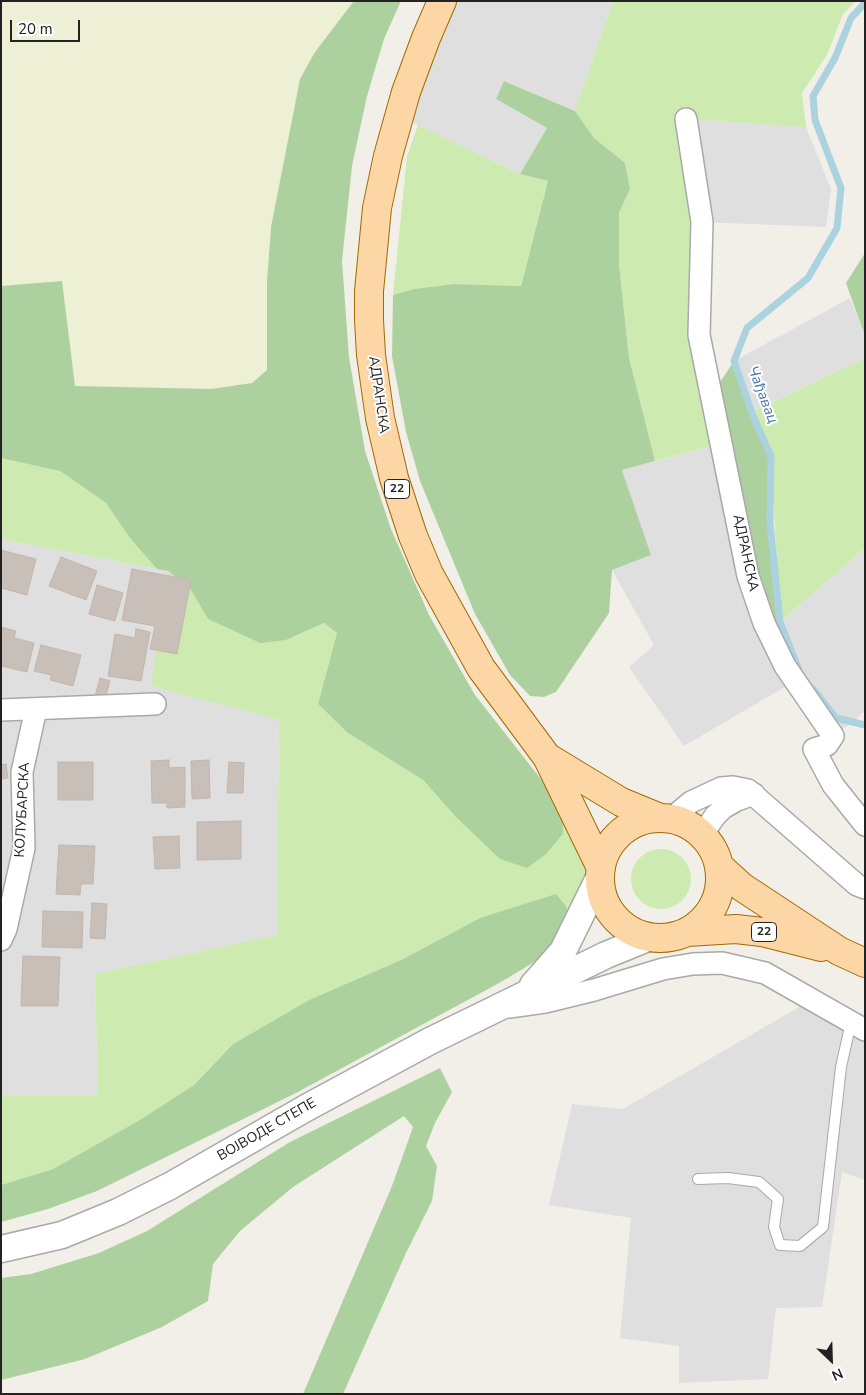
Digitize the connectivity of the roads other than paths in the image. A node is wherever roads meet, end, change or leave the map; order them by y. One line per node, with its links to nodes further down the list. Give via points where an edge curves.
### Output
1 (442, 1): 6 (main road, АДРАНСКА / 22, via 406,92 377,208 369,291 375,386 394,478 429,574 481,668)
2 (686, 119): 9 (street, АДРАНСКА, via 702,222 699,335 748,576 764,623 784,666 833,736 827,745 814,749 833,785)
3 (155, 704): 4 (street)
4 (36, 709): 5 (street); 16 (street, КОЛУБАРСКА, via 22,772 24,848)
5 (1, 710)
6 (547, 757): 8 (main road, АДРАНСКА / 22, via 621,802); 12 (main road, АДРАНСКА / 22)
7 (754, 794): 8 (street, via 740,788 721,788); 10 (street, via 723,808); 13 (street)
8 (665, 818): 10 (main road, 22, via 688,825); 12 (main road, via 639,821 621,832 608,848)
9 (865, 825)
10 (702, 835): 11 (main road, 22, via 710,844)
11 (719, 866): 14 (main road, 22, via 720,888 712,909); 17 (main road, 22, via 742,887)
12 (600, 873): 15 (main road, 22, via 601,891 610,913 628,929); 19 (street, ВОЈВОДЕ СТЕПЕ, via 563,951)
13 (862, 880)
14 (687, 932): 15 (main road, 22, via 663,938); 17 (main road, 22, via 736,929 762,932)
15 (650, 937): 19 (street, ВОЈВОДЕ СТЕПЕ, via 606,954)
16 (1, 940)
17 (839, 951): 18 (main road, 22)
18 (865, 963)
19 (526, 993): 20 (street, ВОЈВОДЕ СТЕПЕ)
20 (496, 1008): 21 (street, via 545,1002 672,967 722,963 765,973); 23 (street, ВОЈВОДЕ СТЕПЕ, via 342,1088 118,1212 62,1235)
21 (858, 1026): 22 (lane, via 842,1067 823,1227 800,1246 780,1245 774,1227 778,1199 759,1182)
22 (698, 1179)
23 (1, 1250)

